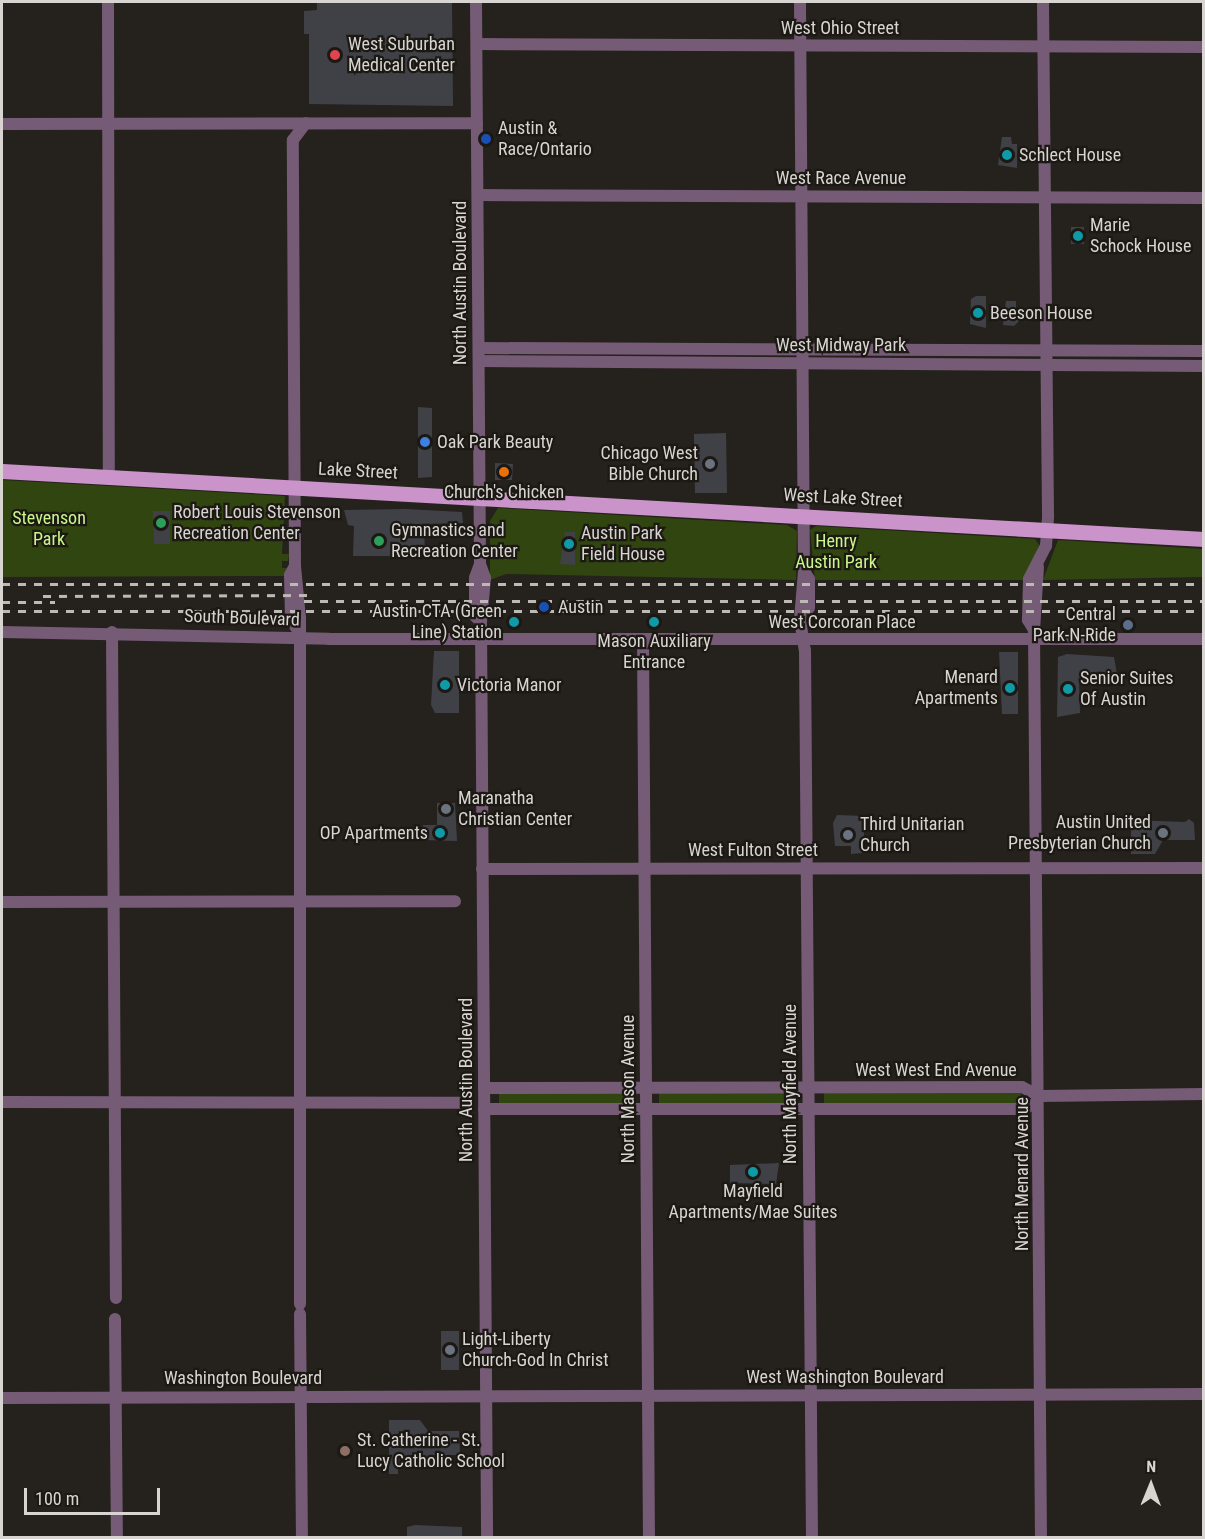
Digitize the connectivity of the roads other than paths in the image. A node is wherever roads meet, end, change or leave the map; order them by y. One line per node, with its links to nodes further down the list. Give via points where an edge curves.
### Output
1 (108, 2): 12 (street)
2 (476, 2): 5 (street, North Austin Boulevard)
3 (800, 2): 6 (street, North Mayfield Avenue)
4 (1043, 2): 7 (street, North Menard Avenue)
5 (477, 44): 6 (street, West Ohio Street); 10 (street, North Austin Boulevard)
6 (800, 45): 7 (street, West Ohio Street); 14 (street, North Mayfield Avenue)
7 (1044, 46): 8 (street, West Ohio Street); 15 (street, North Menard Avenue)
8 (1203, 47)
9 (306, 123): 10 (street); 12 (street); 28 (street, via 293,140)
10 (477, 123): 13 (street, North Austin Boulevard)
11 (2, 124): 12 (street)
12 (108, 124): 27 (street)
13 (478, 195): 14 (street, West Race Avenue); 21 (street, North Austin Boulevard)
14 (802, 196): 15 (street, West Race Avenue); 17 (street, North Mayfield Avenue)
15 (1045, 197): 16 (street, West Race Avenue); 18 (street, North Menard Avenue)
16 (1203, 198)
17 (803, 350): 18 (street, West Midway Park); 21 (street, West Midway Park); 22 (street, North Mayfield Avenue)
18 (1046, 350): 19 (street, West Midway Park); 23 (street, North Menard Avenue)
19 (1171, 351): 20 (street, West Midway Park); 24 (street)
20 (1203, 351)
21 (479, 354): 22 (street, West Midway Park); 29 (street, North Austin Boulevard)
22 (803, 363): 23 (street, West Midway Park); 30 (street, North Mayfield Avenue)
23 (1046, 365): 24 (street, West Midway Park); 31 (street, North Menard Avenue)
24 (1171, 366): 25 (street, West Midway Park)
25 (1203, 366)
26 (2, 471): 27 (main road, Lake Street)
27 (110, 476): 28 (main road, Lake Street, via 125,471 221,477 235,483)
28 (295, 487): 29 (main road, Lake Street); 35 (street, via 295,566 299,586)
29 (480, 497): 30 (main road, West Lake Street); 40 (street, North Austin Boulevard, via 475,616 480,622)
30 (803, 515): 31 (main road, West Lake Street); 36 (street, North Mayfield Avenue, via 804,571 809,579)
31 (1047, 529): 32 (main road, West Lake Street); 37 (street, North Menard Avenue, via 1038,567 1029,579 1028,620)
32 (1203, 538)
33 (2, 632): 34 (street, South Boulevard)
34 (112, 632): 35 (street, South Boulevard); 48 (street)
35 (296, 633): 40 (street, South Boulevard); 46 (street)
36 (805, 635): 37 (street, West Corcoran Place); 38 (street, West Corcoran Place); 42 (street, North Mayfield Avenue)
37 (1034, 635): 39 (street, West Corcoran Place); 43 (street, North Menard Avenue)
38 (643, 639): 40 (street, West Corcoran Place); 41 (street, North Mason Avenue)
39 (1203, 639)
40 (481, 640): 45 (street, North Austin Boulevard)
41 (644, 868): 42 (street, West Fulton Street); 45 (street, West Fulton Street); 51 (street, North Mason Avenue)
42 (807, 868): 43 (street, West Fulton Street); 52 (street, North Mayfield Avenue)
43 (1036, 868): 44 (street, West Fulton Street); 54 (street, North Menard Avenue)
44 (1203, 868)
45 (482, 869): 50 (street, North Austin Boulevard)
46 (298, 901): 47 (street); 48 (street); 57 (street)
47 (455, 901)
48 (113, 902): 49 (street); 56 (street)
49 (2, 903)
50 (484, 1088): 51 (street, West West End Avenue); 59 (street, North Austin Boulevard)
51 (646, 1088): 52 (street, West West End Avenue); 60 (street, North Mason Avenue)
52 (808, 1088): 54 (street, West West End Avenue, via 1022,1088); 61 (street, North Mayfield Avenue)
53 (1203, 1094): 54 (street)
54 (1040, 1095): 61 (street, via 1035,1104 1022,1108); 66 (street, North Menard Avenue)
55 (2, 1102): 56 (street)
56 (114, 1102): 57 (street); 62 (street)
57 (299, 1103): 58 (street); 67 (street)
58 (459, 1103)
59 (484, 1109): 60 (street); 68 (street, North Austin Boulevard)
60 (646, 1109): 61 (street); 69 (street, North Mason Avenue)
61 (809, 1109): 65 (street, North Mayfield Avenue)
62 (116, 1298)
63 (115, 1318): 70 (street)
64 (1203, 1394): 66 (street, West Washington Boulevard)
65 (811, 1395): 66 (street, West Washington Boulevard); 69 (street, West Washington Boulevard); 76 (street, North Mayfield Avenue)
66 (1041, 1395): 77 (street, North Menard Avenue)
67 (301, 1396): 68 (street, Washington Boulevard); 70 (street, Washington Boulevard); 73 (street)
68 (486, 1396): 69 (street, West Washington Boulevard); 74 (street, North Austin Boulevard)
69 (648, 1396): 75 (street, North Mason Avenue)
70 (116, 1397): 71 (street, Washington Boulevard); 72 (street)
71 (3, 1398)
72 (117, 1538)
73 (302, 1538)
74 (487, 1538)
75 (649, 1538)
76 (812, 1538)
77 (1041, 1538)

